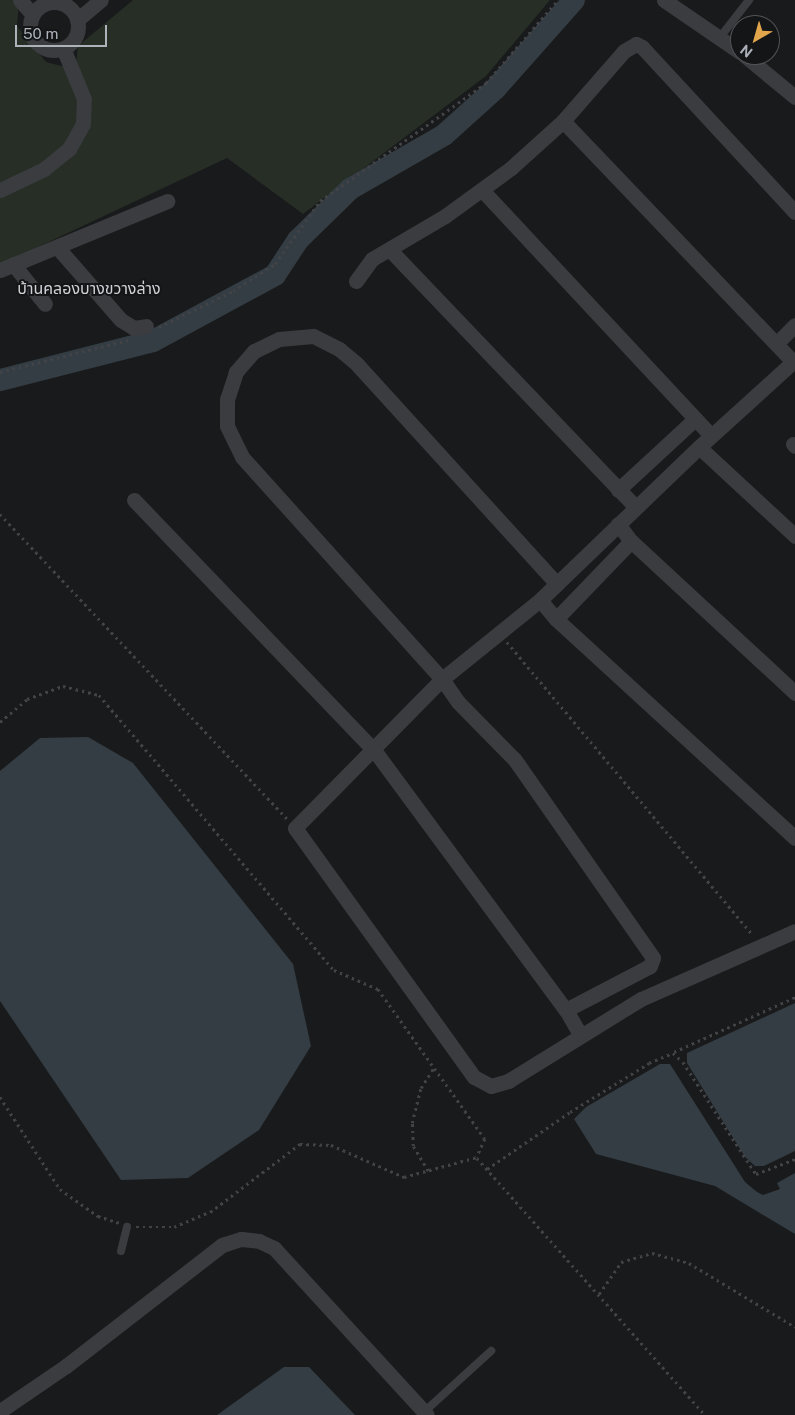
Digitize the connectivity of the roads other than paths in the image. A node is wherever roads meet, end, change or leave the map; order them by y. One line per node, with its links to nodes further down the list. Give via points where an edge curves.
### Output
1 (20, 0): 5 (street)
2 (101, 0): 6 (street)
3 (664, 0): 7 (street)
4 (749, 0): 7 (lane)
5 (32, 14): 6 (street, via 44,3 60,3 68,6); 9 (street, via 30,28 36,42 49,49)
6 (77, 20): 9 (street, via 76,33)
7 (720, 36): 8 (street)
8 (730, 44)
9 (63, 48): 13 (street, via 84,99 83,124 69,149 44,169)
10 (756, 65): 11 (street)
11 (795, 97)
12 (562, 120): 14 (street); 16 (street, via 624,51 630,46 642,47); 24 (street)
13 (0, 190)
14 (482, 190): 18 (street); 26 (street)
15 (167, 202): 17 (street)
16 (795, 212)
17 (57, 247): 19 (street); 23 (street, via 121,320 134,328)
18 (391, 251): 20 (street, via 372,259); 29 (street)
19 (7, 267): 21 (street)
20 (356, 280)
21 (45, 304)
22 (795, 325): 24 (street)
23 (152, 327)
24 (776, 344): 25 (street)
25 (794, 361): 27 (street)
26 (695, 419): 27 (street); 29 (street)
27 (711, 436): 28 (street)
28 (699, 447): 31 (street); 33 (street)
29 (618, 490): 31 (street)
30 (134, 500): 40 (street)
31 (636, 508): 32 (street)
32 (618, 524): 34 (street); 35 (street)
33 (795, 536)
34 (631, 541): 37 (street); 39 (street)
35 (557, 584): 36 (street); 38 (street, via 364,371 339,348 313,336 280,339 254,351 236,372 227,399 227,426 242,457)
36 (540, 600): 37 (street); 38 (street)
37 (556, 619): 41 (street)
38 (442, 679): 40 (street); 43 (street, via 458,702 514,760 653,958 650,966)
39 (795, 693)
40 (374, 750): 43 (street); 44 (street, via 295,828 482,1084 491,1086 508,1081)
41 (795, 838)
42 (795, 931): 44 (street, via 641,999)
43 (566, 1010): 44 (street)
44 (580, 1034)
45 (128, 1226): 46 (lane)
46 (121, 1250)
47 (491, 1351): 49 (lane)
48 (0, 1411): 49 (street, via 66,1366 222,1245 241,1240 259,1241 274,1248)
49 (426, 1414)

